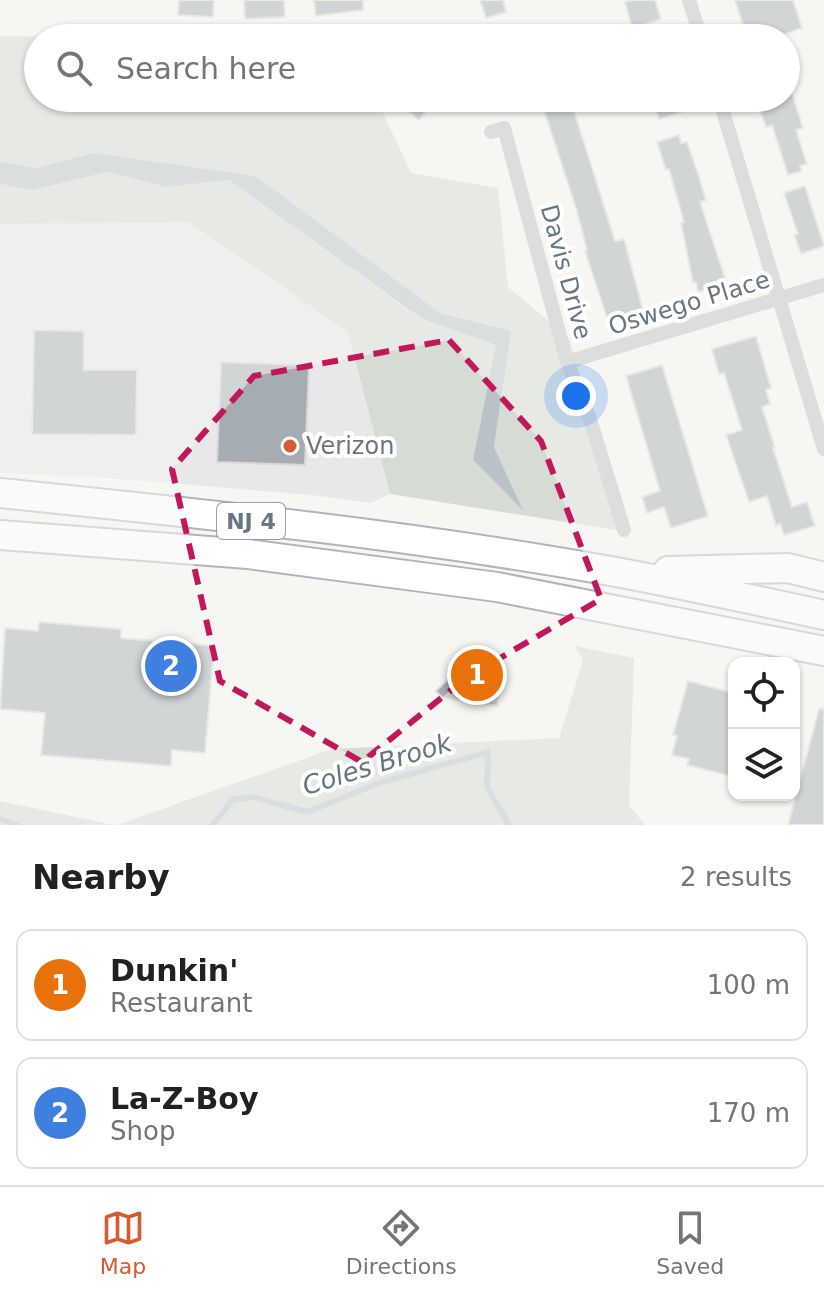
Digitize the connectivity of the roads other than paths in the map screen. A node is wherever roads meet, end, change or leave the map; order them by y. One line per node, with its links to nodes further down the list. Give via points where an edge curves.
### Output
1 (689, 0): 2 (street)
2 (697, 24)
3 (723, 112): 6 (street)
4 (491, 132): 7 (street, Davis Drive, via 504,128)
5 (824, 285): 6 (street, Oswego Place)
6 (779, 299): 7 (street, Oswego Place); 8 (street)
7 (567, 362): 10 (street, Davis Drive)
8 (824, 449)
9 (0, 493): 14 (highway, NJ 4, via 375,536)
10 (624, 530)
11 (0, 535): 17 (highway, NJ 4, via 248,554 497,587 753,635)
12 (824, 563): 13 (highway)
13 (788, 568): 14 (highway); 15 (highway)
14 (615, 572): 16 (highway, NJ 4)
15 (824, 577)
16 (824, 615)
17 (815, 653)

